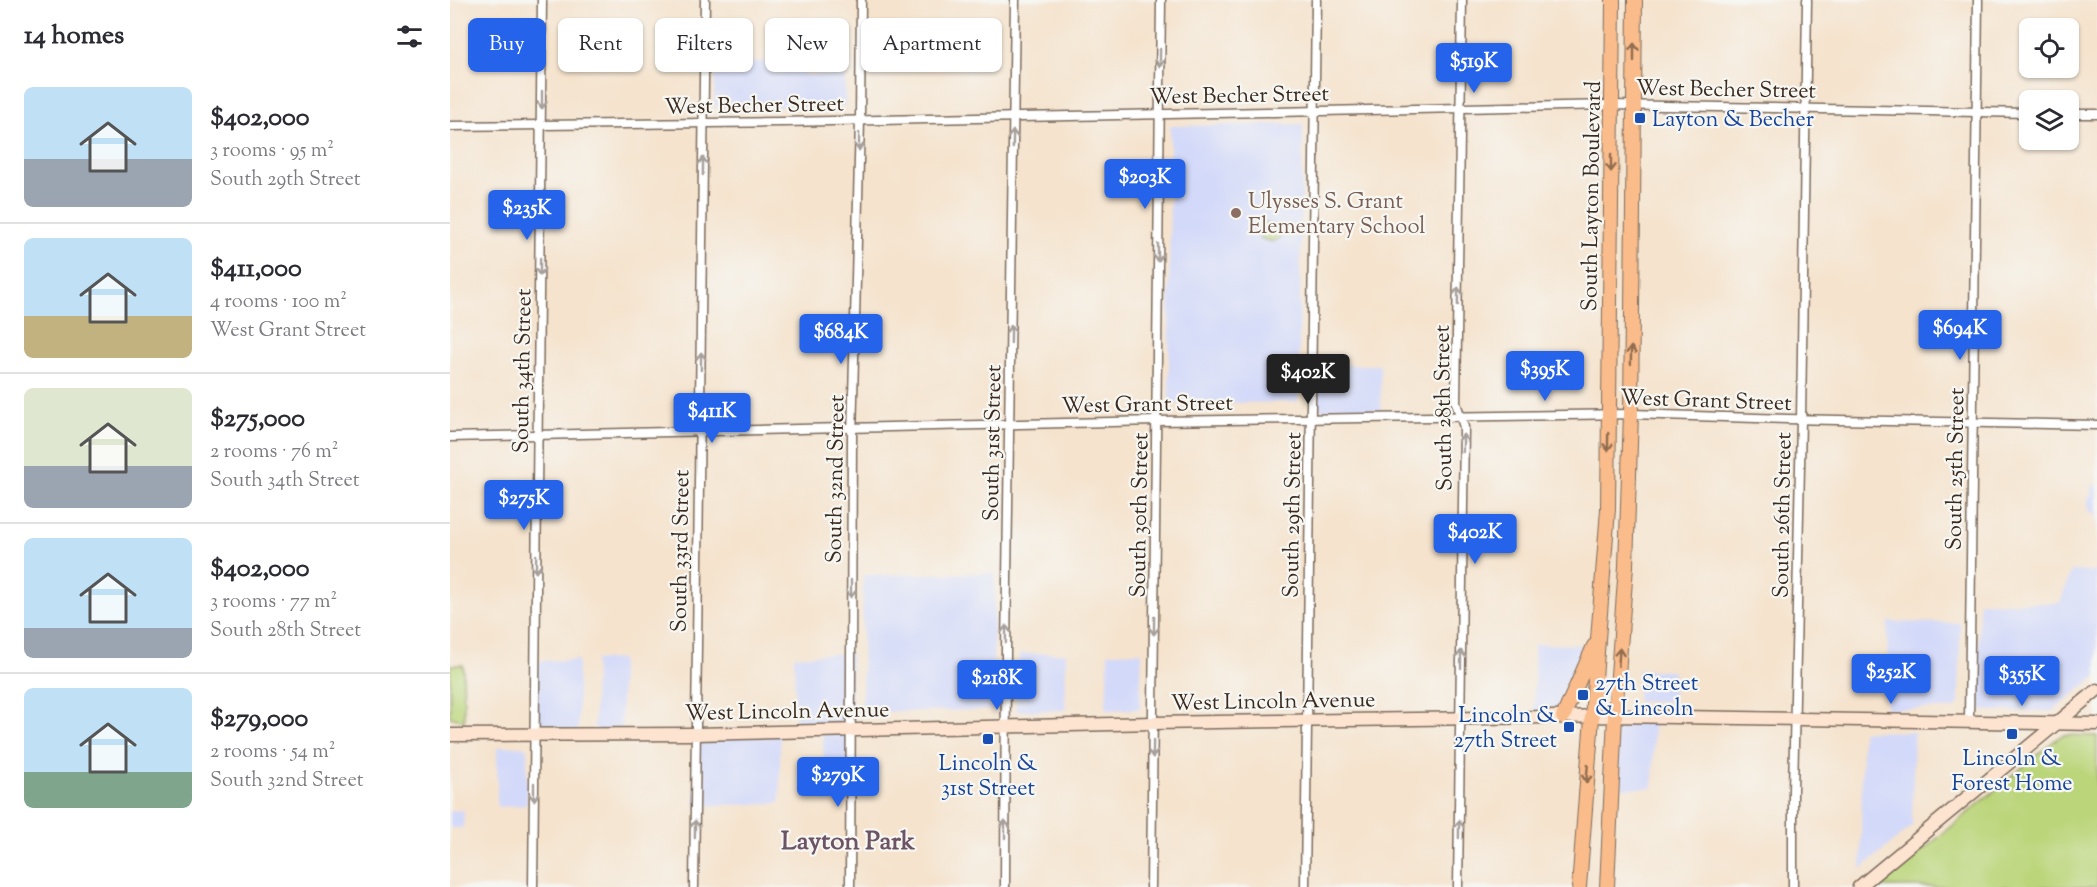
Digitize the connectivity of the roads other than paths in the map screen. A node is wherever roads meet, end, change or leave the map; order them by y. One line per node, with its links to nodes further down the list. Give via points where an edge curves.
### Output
1 (543, 0): 25 (street, South 34th Street, one-way to 25)
2 (705, 0): 24 (street, South 33rd Street)
3 (861, 0): 23 (street, South 32nd Street)
4 (1015, 0): 22 (street, South 31st Street)
5 (1161, 0): 19 (street, South 30th Street, one-way to 19)
6 (1316, 0): 16 (street, South 29th Street)
7 (1462, 0): 14 (street, South 28th Street)
8 (1613, 0): 12 (main road, South Layton Boulevard)
9 (1635, 0): 13 (main road, South Layton Boulevard, one-way to 9)
10 (1807, 0): 15 (street, South 26th Street)
11 (1978, 0): 17 (street, South 25th Street)
12 (1611, 105): 13 (street, West Becher Street); 14 (street, West Becher Street); 27 (main road, South Layton Boulevard, one-way to 27)
13 (1634, 105): 15 (street, West Becher Street); 28 (main road, South Layton Boulevard, one-way to 13)
14 (1461, 107): 16 (street, West Becher Street); 29 (street, South 28th Street, one-way to 14, via 1456,403)
15 (1805, 108): 17 (street, West Becher Street); 31 (street, South 26th Street)
16 (1314, 110): 19 (street, West Becher Street); 30 (street, South 29th Street)
17 (1977, 112): 18 (street, West Becher Street); 33 (street, South 25th Street)
18 (2019, 113)
19 (1159, 114): 22 (street, West Becher Street); 32 (street, South 30th Street, one-way to 32)
20 (2079, 114): 21 (street)
21 (2097, 114)
22 (1014, 117): 23 (street, West Becher Street); 34 (street, South 31st Street, one-way to 22)
23 (860, 120): 24 (street, West Becher Street); 36 (street, South 32nd Street, one-way to 36)
24 (704, 123): 25 (street, West Becher Street); 37 (street, South 33rd Street, one-way to 24)
25 (542, 124): 26 (street, West Becher Street); 38 (street, South 34th Street, one-way to 38)
26 (450, 126)
27 (1608, 414): 28 (street, West Grant Street); 29 (street, West Grant Street); 40 (main road, South Layton Boulevard, one-way to 40, via 1608,509)
28 (1630, 414): 31 (street, West Grant Street); 43 (main road, South Layton Boulevard, one-way to 28, via 1626,566)
29 (1460, 417): 30 (street, West Grant Street); 45 (street, South 28th Street, one-way to 29, via 1464,427)
30 (1310, 418): 32 (street, West Grant Street); 47 (street, South 29th Street)
31 (1801, 420): 33 (street, West Grant Street); 46 (street, South 26th Street)
32 (1157, 421): 34 (street, West Grant Street); 49 (street, South 30th Street, one-way to 49)
33 (1972, 422): 35 (street, West Grant Street); 48 (street, South 25th Street)
34 (1010, 424): 36 (street, West Grant Street); 53 (street, South 31st Street, one-way to 34)
35 (2097, 425)
36 (852, 428): 37 (street, West Grant Street); 54 (street, South 32nd Street, one-way to 54)
37 (699, 431): 38 (street, West Grant Street); 57 (street, South 33rd Street)
38 (539, 435): 39 (street, West Grant Street); 56 (street, South 34th Street, one-way to 56)
39 (450, 438)
40 (1599, 636): 42 (main road, South Layton Boulevard); 44 (main road)
41 (2097, 690): 50 (main road)
42 (1592, 716): 43 (main road, West Lincoln Avenue); 44 (main road, West Lincoln Avenue); 66 (main road, South Layton Boulevard, one-way to 66)
43 (1615, 716): 46 (main road, West Lincoln Avenue); 67 (main road, South Layton Boulevard)
44 (1563, 717): 45 (main road, West Lincoln Avenue)
45 (1460, 718): 47 (main road, West Lincoln Avenue); 65 (street, South 28th Street, one-way to 45)
46 (1795, 718): 48 (main road, West Lincoln Avenue); 68 (street, South 26th Street)
47 (1307, 720): 49 (main road, West Lincoln Avenue); 64 (street, South 29th Street)
48 (1969, 722): 50 (main road, West Lincoln Avenue)
49 (1153, 723): 53 (main road, West Lincoln Avenue); 63 (street, South 30th Street, one-way to 63)
50 (2057, 723): 51 (main road, West Lincoln Avenue); 69 (main road)
51 (2097, 724)
52 (450, 725): 55 (main road)
53 (1006, 726): 54 (main road, West Lincoln Avenue); 62 (street, South 31st Street, one-way to 53)
54 (850, 730): 57 (main road, West Lincoln Avenue); 61 (street, South 32nd Street)
55 (475, 734): 56 (main road, West Lincoln Avenue); 58 (main road, West Lincoln Avenue)
56 (534, 734): 57 (main road, West Lincoln Avenue); 59 (street, South 34th Street, one-way to 59)
57 (696, 734): 60 (street, South 33rd Street, one-way to 57)
58 (450, 735)
59 (533, 887)
60 (694, 887)
61 (850, 887)
62 (1005, 887)
63 (1151, 887)
64 (1305, 887)
65 (1458, 887)
66 (1579, 887)
67 (1607, 887)
68 (1793, 887)
69 (1859, 887)

